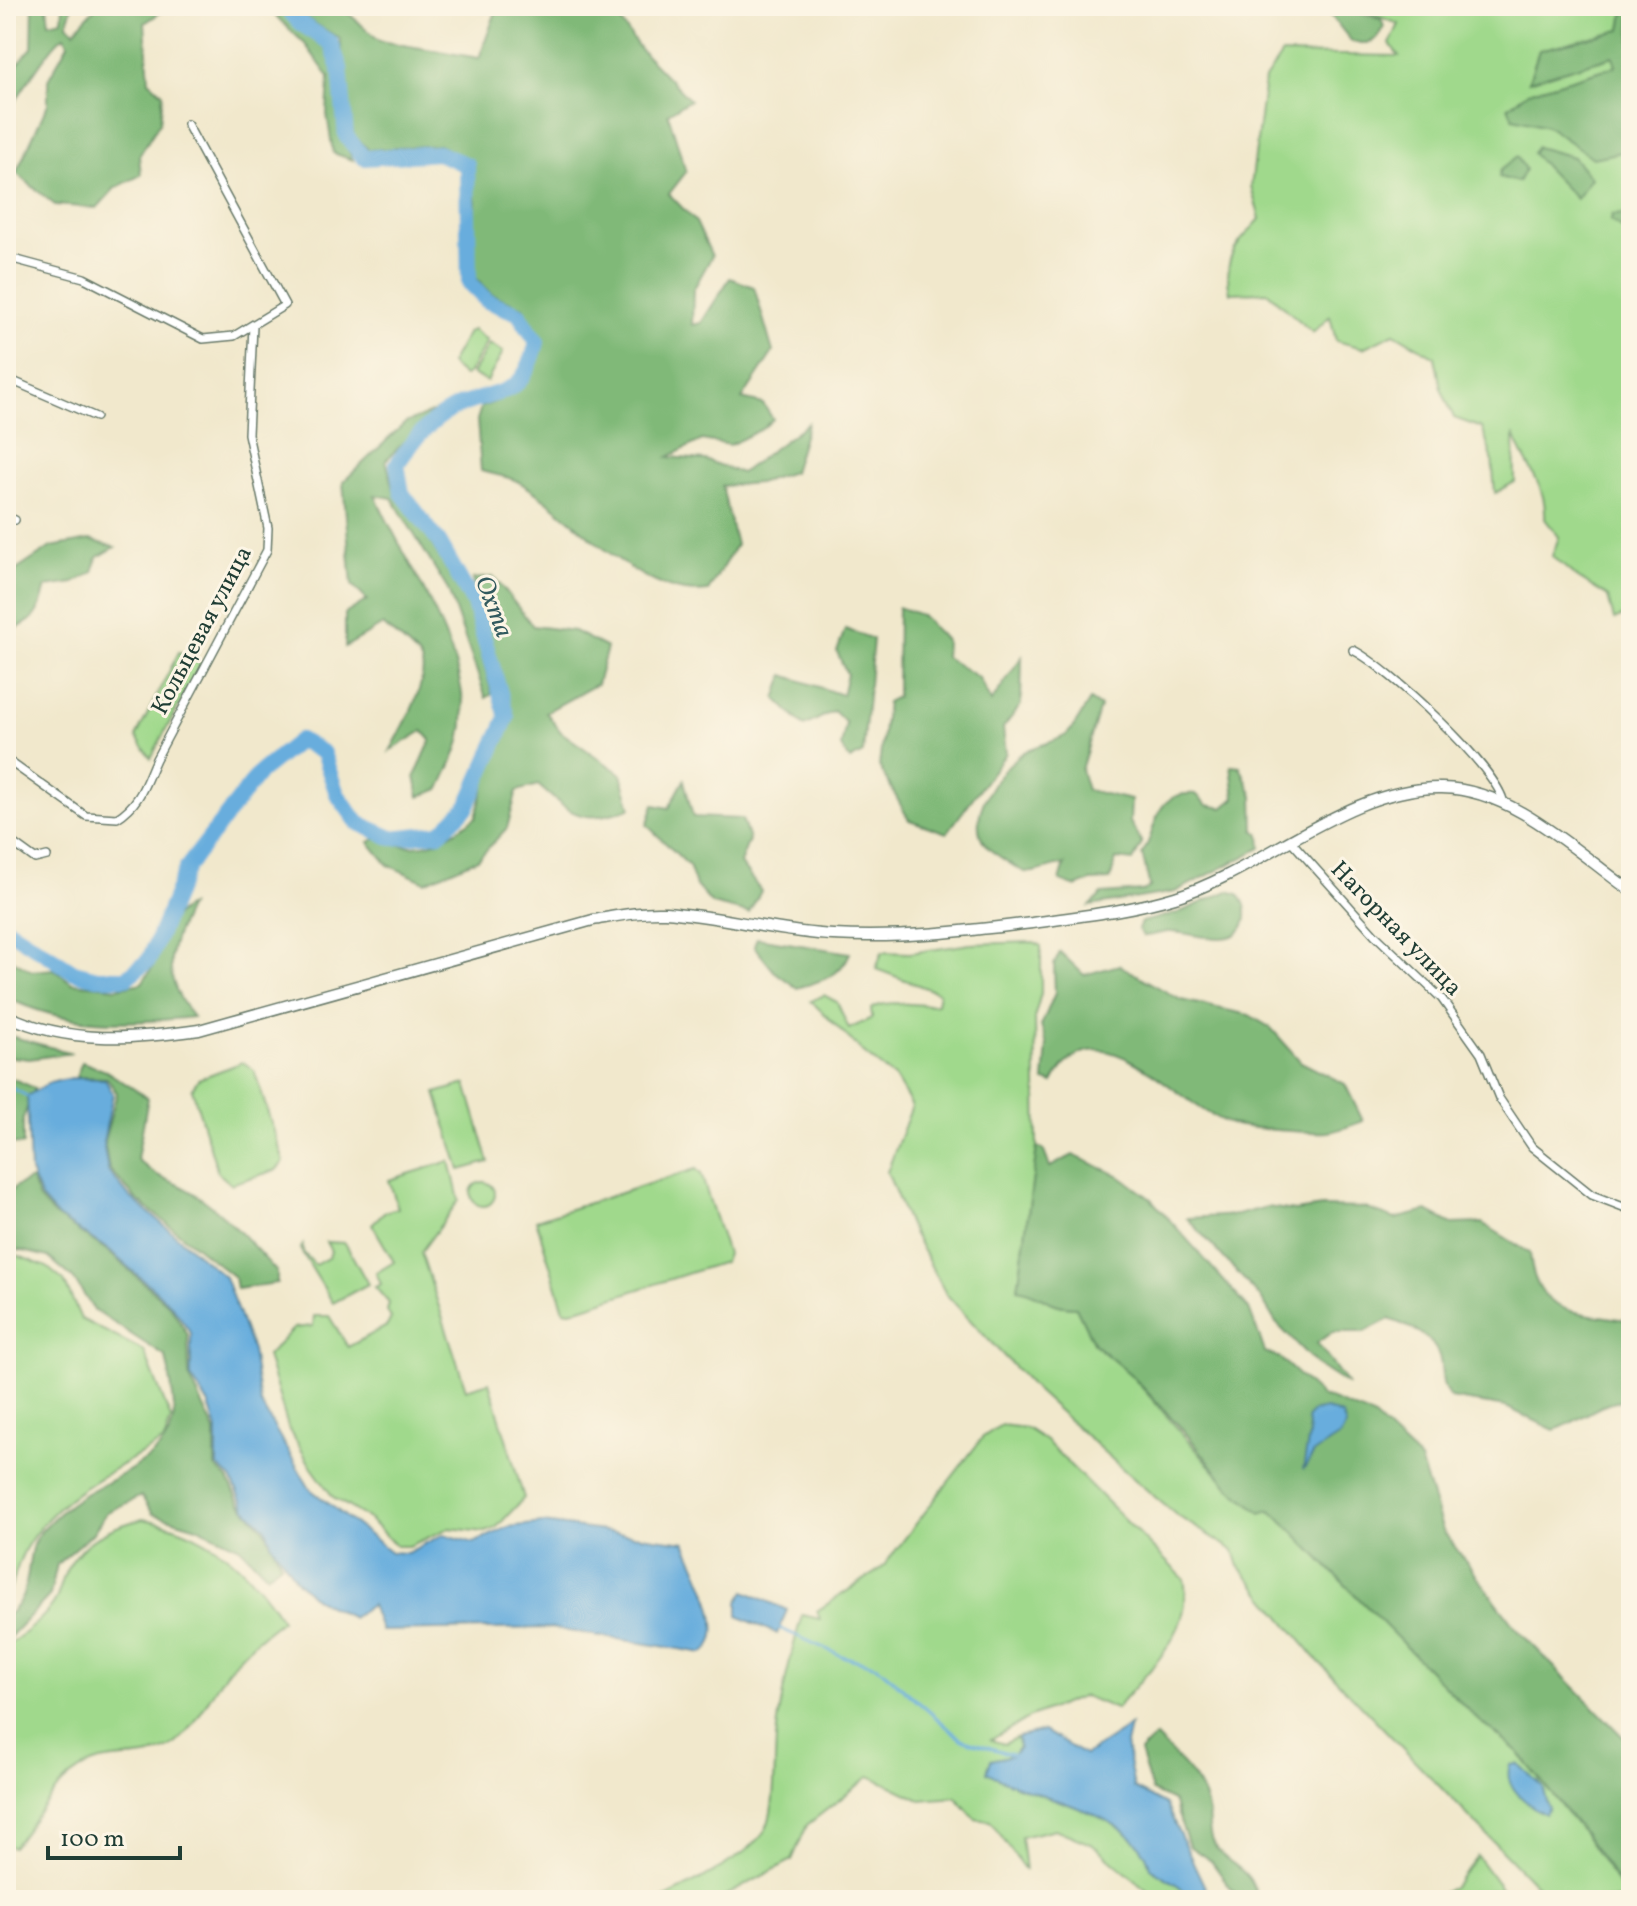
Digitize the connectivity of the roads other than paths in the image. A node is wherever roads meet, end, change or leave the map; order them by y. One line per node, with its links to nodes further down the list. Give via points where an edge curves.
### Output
1 (187, 124): 3 (street, via 285,305)
2 (6, 257): 3 (street, via 84,278 203,339 234,336)
3 (253, 326): 9 (street, Кольцевая улица, via 248,434 268,528 267,550 136,803 117,818 86,816)
4 (6, 378): 5 (street)
5 (96, 417)
6 (6, 516): 7 (street)
7 (15, 520)
8 (1353, 650): 10 (street, via 1458,737)
9 (6, 759)
10 (1504, 804): 12 (main road, via 1457,788 1401,791); 14 (main road)
11 (6, 838): 13 (street, via 35,859)
12 (1291, 841): 15 (main road, via 1176,897 1049,920 894,937 830,935 665,912 632,913 199,1030 139,1039 98,1038 61,1034); 16 (street, Нагорная улица, via 1442,999 1481,1054 1499,1098 1532,1147 1592,1195)
13 (47, 856)
14 (1631, 891)
15 (6, 1015)
16 (1631, 1210)

